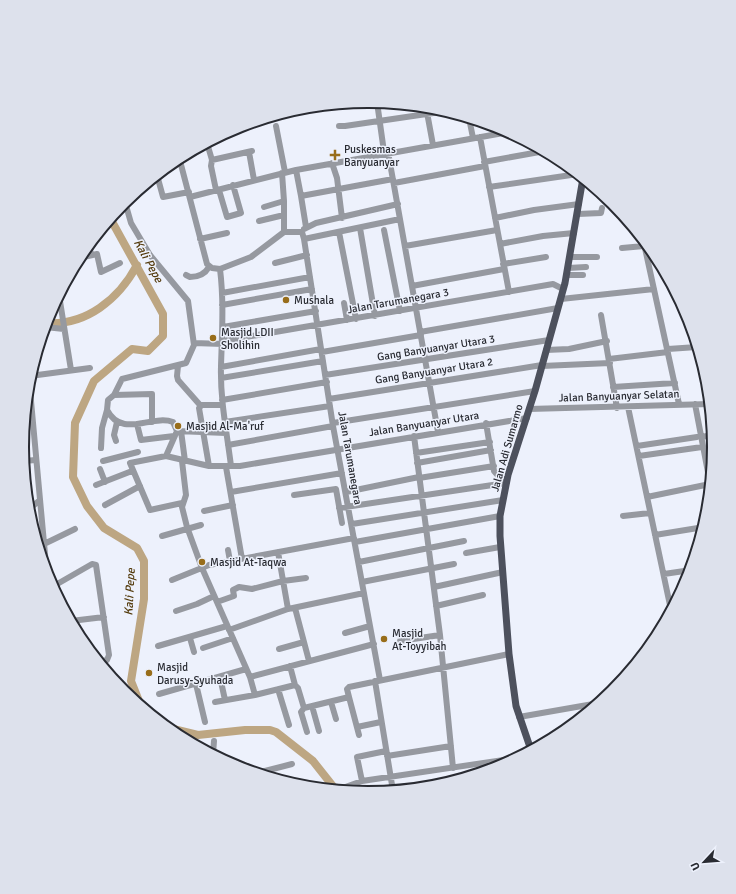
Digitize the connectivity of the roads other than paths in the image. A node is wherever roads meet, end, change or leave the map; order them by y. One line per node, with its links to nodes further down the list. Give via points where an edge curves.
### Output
1 (378, 108): 3 (street)
2 (428, 115): 3 (street); 9 (street)
3 (379, 122): 6 (street); 11 (street)
4 (471, 124): 8 (street)
5 (276, 126): 18 (street)
6 (341, 126)
7 (497, 134): 8 (street)
8 (476, 137): 9 (street); 16 (street)
9 (432, 144): 11 (street)
10 (208, 148): 13 (street)
11 (386, 152): 14 (street); 22 (street)
12 (537, 153): 16 (street)
13 (212, 160): 20 (street, via 251,151); 27 (street, via 211,166)
14 (332, 163): 17 (street); 26 (street, via 337,178)
15 (181, 164): 28 (street)
16 (485, 164): 22 (street); 25 (street)
17 (296, 170): 18 (street); 29 (street, Jalan Tarumanegara)
18 (283, 172): 20 (street); 30 (street)
19 (570, 175): 25 (street)
20 (254, 180): 24 (street)
21 (158, 181): 28 (street, via 162,197)
22 (393, 181): 26 (street); 31 (street)
23 (582, 184): 32 (main road, Jalan Adi Sumarmo)
24 (233, 185): 27 (street); 27 (street, via 241,213 239,215 226,217)
25 (489, 187): 39 (street)
26 (337, 189): 29 (street); 38 (street)
27 (218, 190): 28 (street)
28 (190, 194): 50 (street)
29 (301, 196): 43 (street, Jalan Tarumanegara)
30 (284, 201): 33 (street); 36 (street)
31 (398, 204): 38 (street); 40 (street)
32 (580, 204): 37 (main road, Jalan Adi Sumarmo); 39 (street)
33 (264, 206)
34 (602, 208): 37 (street, via 601,213)
35 (127, 209): 97 (street, via 131,223 150,255 187,298)
36 (284, 214): 41 (street); 46 (street)
37 (578, 214): 49 (main road, Jalan Adi Sumarmo)
38 (342, 218): 43 (street, via 316,223)
39 (495, 218): 45 (street)
40 (400, 219): 42 (street); 53 (street)
41 (259, 221)
42 (360, 228): 47 (street); 87 (street)
43 (304, 230): 46 (street); 51 (street, Jalan Tarumanegara)
44 (384, 230): 85 (street)
45 (497, 230): 52 (street); 53 (street)
46 (284, 232): 68 (street, via 251,258)
47 (340, 232): 51 (street); 88 (street)
48 (227, 233): 50 (street)
49 (574, 234): 52 (street, via 543,236); 60 (main road, Jalan Adi Sumarmo)
50 (200, 239): 64 (street)
51 (304, 240): 58 (street, Jalan Tarumanegara)
52 (500, 244): 65 (street)
53 (405, 246): 73 (street)
54 (641, 246): 55 (street)
55 (622, 248)
56 (646, 253): 75 (street)
57 (91, 255): 62 (street, via 98,256 101,272)
58 (307, 255): 63 (street); 71 (street, Jalan Tarumanegara)
59 (546, 257): 65 (street)
60 (570, 257): 61 (street); 67 (main road, Jalan Adi Sumarmo)
61 (597, 257)
62 (120, 263)
63 (275, 263)
64 (209, 267): 68 (street); 69 (street, via 201,275 190,277)
65 (504, 267): 73 (street); 76 (street)
66 (586, 267): 67 (street)
67 (568, 268): 72 (main road, Jalan Adi Sumarmo)
68 (220, 269): 77 (street)
69 (186, 274)
70 (583, 275): 72 (street)
71 (310, 277): 74 (street, Jalan Tarumanegara); 77 (street)
72 (565, 282): 76 (street, Jalan Tarumanegara 3); 78 (main road, Jalan Adi Sumarmo)
73 (412, 286): 82 (street)
74 (312, 289): 81 (street); 84 (street, Jalan Tarumanegara)
75 (654, 289): 78 (street); 102 (street)
76 (509, 292): 82 (street, Jalan Tarumanegara 3)
77 (222, 293): 81 (street)
78 (561, 299): 83 (main road, Jalan Adi Sumarmo)
79 (344, 303): 89 (street)
80 (60, 305): 93 (street)
81 (222, 305): 91 (street)
82 (416, 308): 85 (street, Jalan Tarumanegara 3); 94 (street)
83 (558, 308): 94 (street); 95 (main road, Jalan Adi Sumarmo)
84 (316, 311): 90 (street, Jalan Tarumanegara); 91 (street)
85 (400, 311): 87 (street, Jalan Tarumanegara 3)
86 (602, 315): 96 (street)
87 (375, 316): 88 (street, Jalan Tarumanegara 3)
88 (356, 319): 89 (street, Jalan Tarumanegara 3)
89 (347, 320): 90 (street, Jalan Tarumanegara 3)
90 (318, 325): 98 (street, Jalan Tarumanegara 3); 100 (street, Jalan Tarumanegara)
91 (223, 327): 98 (street)
92 (51, 328): 93 (street)
93 (64, 329): 110 (street)
94 (421, 333): 100 (street); 103 (street)
95 (549, 340): 101 (main road, Jalan Adi Sumarmo); 103 (street, Gang Banyuanyar Utara 3)
96 (607, 341): 101 (street, via 569,349); 105 (street)
97 (194, 343): 98 (street, Jalan Tarumanegara 3); 107 (street, via 189,360)
98 (223, 343): 108 (street)
99 (692, 348): 102 (street, Gang Banyuanyar Utara 2)
100 (322, 350): 104 (street, Jalan Tarumanegara); 108 (street)
101 (546, 350): 106 (main road, Jalan Adi Sumarmo)
102 (668, 350): 105 (street, Gang Banyuanyar Utara 2); 115 (street)
103 (425, 360): 113 (street, Gang Banyuanyar Utara 3); 114 (street)
104 (323, 361): 112 (street); 113 (street, Jalan Tarumanegara)
105 (610, 361): 106 (street, Gang Banyuanyar Utara 2); 116 (street)
106 (542, 366): 114 (street, Gang Banyuanyar Utara 2); 117 (main road, Jalan Adi Sumarmo)
107 (175, 367): 118 (street, via 121,380); 124 (street, via 178,380)
108 (221, 367): 112 (street)
109 (90, 368): 110 (street)
110 (71, 370): 111 (street)
111 (37, 376)
112 (221, 378): 120 (street)
113 (326, 379): 119 (street, Jalan Tarumanegara); 120 (street, Gang Banyuanyar Utara 3)
114 (429, 382): 119 (street, Gang Banyuanyar Utara 2); 126 (street)
115 (675, 383): 116 (street); 121 (street)
116 (613, 387): 129 (street)
117 (535, 391): 126 (street); 130 (main road, Jalan Adi Sumarmo)
118 (114, 395): 131 (street, via 108,400); 134 (street, via 152,394)
119 (329, 399): 125 (street, Jalan Tarumanegara)
120 (222, 402): 124 (street, Gang Banyuanyar Utara 3); 135 (street)
121 (679, 404): 122 (street, Jalan Banyuanyar Selatan); 127 (street, Jalan Banyuanyar Selatan)
122 (695, 404): 123 (street, Jalan Banyuanyar Selatan); 145 (street)
123 (704, 404)
124 (200, 406): 141 (street)
125 (330, 406): 135 (street); 138 (street, Jalan Tarumanegara)
126 (433, 407): 138 (street); 139 (street)
127 (628, 407): 129 (street, Jalan Banyuanyar Selatan); 149 (street)
128 (32, 408): 160 (street)
129 (617, 408): 130 (street, Jalan Banyuanyar Selatan)
130 (530, 409): 132 (main road, Jalan Adi Sumarmo)
131 (107, 410): 133 (street); 151 (street, via 102,428)
132 (526, 418): 137 (street, Jalan Banyuanyar Utara); 173 (main road, Jalan Adi Sumarmo)
133 (117, 422): 136 (street); 146 (street, via 114,435)
134 (152, 422): 136 (street); 140 (street, via 171,420)
135 (225, 422): 142 (street)
136 (137, 424): 140 (street, via 141,440)
137 (486, 424): 139 (street, Jalan Banyuanyar Utara); 147 (street)
138 (333, 425): 148 (street); 152 (street, Jalan Tarumanegara)
139 (438, 432): 143 (street, Jalan Banyuanyar Utara)
140 (177, 433): 141 (street); 157 (street); 162 (street)
141 (202, 433): 142 (street); 165 (street)
142 (226, 433): 148 (street)
143 (414, 436): 152 (street, Jalan Banyuanyar Utara); 155 (street)
144 (706, 436): 145 (street)
145 (699, 437): 149 (street); 150 (street)
146 (116, 441)
147 (490, 442): 153 (street); 155 (street)
148 (228, 445): 166 (street)
149 (637, 446): 158 (street)
150 (702, 447): 158 (street); 168 (street)
151 (101, 448)
152 (338, 448): 166 (street, Jalan Banyuanyar Utara); 171 (street, Jalan Tarumanegara)
153 (491, 450): 163 (street); 167 (street)
154 (138, 452): 156 (street)
155 (416, 453): 163 (street)
156 (126, 454): 161 (street); 164 (street)
157 (166, 456): 162 (street, Jalan Banyuanyar Utara); 164 (street)
158 (639, 456): 182 (street)
159 (30, 460): 160 (street)
160 (36, 460): 183 (street)
161 (103, 460)
162 (184, 461): 165 (street, Jalan Banyuanyar Utara); 185 (street, via 186,495)
163 (417, 462): 172 (street)
164 (130, 463): 170 (street)
165 (208, 466): 166 (street, Jalan Banyuanyar Utara)
166 (229, 466): 178 (street)
167 (494, 466): 172 (street); 173 (street, via 497,476)
168 (706, 466)
169 (100, 469): 174 (street)
170 (132, 471): 174 (street); 177 (street)
171 (342, 473): 178 (street); 179 (street, Jalan Tarumanegara)
172 (419, 478): 179 (street); 181 (street)
173 (507, 481): 181 (street); 184 (main road, Jalan Adi Sumarmo)
174 (105, 482): 175 (street)
175 (96, 485)
176 (705, 485): 182 (street)
177 (140, 486): 185 (street, via 152,510); 187 (street)
178 (231, 492): 188 (street)
179 (346, 492): 189 (street, Jalan Tarumanegara)
180 (294, 495): 190 (street, via 335,488)
181 (421, 496): 189 (street); 192 (street)
182 (647, 496): 193 (street)
183 (40, 500): 186 (street); 206 (street)
184 (503, 500): 192 (street); 194 (main road, Jalan Adi Sumarmo)
185 (182, 503): 199 (street)
186 (34, 505)
187 (106, 505)
188 (233, 505): 191 (street); 214 (street)
189 (348, 506): 190 (street); 197 (street, Jalan Tarumanegara)
190 (339, 508): 196 (street)
191 (204, 511)
192 (423, 512): 197 (street); 202 (street)
193 (650, 513): 195 (street); 203 (street)
194 (500, 516): 202 (street); 210 (main road, Jalan Adi Sumarmo)
195 (623, 516)
196 (342, 523)
197 (352, 524): 205 (street, Jalan Tarumanegara)
198 (202, 525): 199 (street)
199 (187, 528): 204 (street); 218 (street)
200 (697, 528): 203 (street)
201 (75, 529): 208 (street)
202 (425, 530): 205 (street); 209 (street)
203 (655, 535): 222 (street)
204 (162, 536)
205 (355, 540): 212 (street); 216 (street, Jalan Tarumanegara)
206 (43, 541)
207 (464, 541): 209 (street)
208 (44, 546)
209 (428, 547): 216 (street); 219 (street)
210 (500, 547): 213 (street); 221 (main road, Jalan Adi Sumarmo)
211 (228, 550): 215 (street)
212 (278, 552): 214 (street); 225 (street)
213 (466, 553)
214 (242, 559): 215 (street)
215 (230, 561): 218 (street)
216 (359, 562): 226 (street, Jalan Tarumanegara)
217 (454, 564): 219 (street)
218 (202, 568): 224 (street); 231 (street)
219 (431, 568): 226 (street); 228 (street)
220 (683, 571): 222 (street)
221 (502, 572): 228 (street); 251 (main road, Jalan Adi Sumarmo)
222 (664, 574): 232 (street)
223 (306, 578): 225 (street)
224 (172, 580)
225 (283, 581): 231 (street, via 252,589 239,587 234,590 234,596); 234 (street)
226 (362, 582): 229 (street, Jalan Tarumanegara)
227 (58, 584): 236 (street, via 94,564 97,567)
228 (434, 587): 233 (street)
229 (364, 593): 234 (street); 238 (street, Jalan Tarumanegara)
230 (483, 596): 233 (street)
231 (215, 599): 235 (street); 239 (street)
232 (669, 602)
233 (436, 606): 241 (street)
234 (292, 609): 239 (street); 245 (street)
235 (176, 611)
236 (104, 616): 237 (street); 252 (street, via 109,656)
237 (77, 620)
238 (370, 626): 240 (street); 246 (street, Jalan Tarumanegara)
239 (228, 628): 242 (street); 243 (street)
240 (345, 633)
241 (440, 634): 244 (street); 255 (street)
242 (190, 638): 247 (street); 250 (street)
243 (233, 638): 248 (street); 256 (street)
244 (400, 641)
245 (304, 642): 249 (street); 253 (street)
246 (374, 644): 253 (street); 259 (street, Jalan Tarumanegara)
247 (158, 646)
248 (203, 648)
249 (279, 649)
250 (194, 652)
251 (509, 654): 255 (street); 272 (main road, Jalan Adi Sumarmo)
252 (105, 661)
253 (309, 661): 254 (street)
254 (290, 666): 257 (street); 261 (street)
255 (444, 667): 259 (street); 283 (street)
256 (246, 669): 257 (street); 258 (street)
257 (250, 676): 264 (street)
258 (220, 678): 260 (street); 266 (street)
259 (377, 681): 265 (street, via 348,687); 275 (street, Jalan Tarumanegara)
260 (196, 684): 263 (street); 274 (street)
261 (295, 685): 262 (street); 271 (street)
262 (278, 689): 264 (street); 276 (street)
263 (159, 694)
264 (255, 695): 266 (street)
265 (349, 697): 268 (street); 277 (street)
266 (225, 700): 267 (street)
267 (215, 702)
268 (331, 702): 270 (street); 273 (street)
269 (588, 705): 272 (street)
270 (312, 706): 271 (street); 278 (street)
271 (304, 708): 279 (street, via 301,712)
272 (519, 717): 282 (main road, Jalan Adi Sumarmo)
273 (336, 719)
274 (205, 722)
275 (381, 722): 277 (street); 285 (street, Jalan Tarumanegara)
276 (289, 725)
277 (357, 727): 280 (street)
278 (319, 731)
279 (307, 732)
280 (359, 735)
281 (214, 741): 284 (street)
282 (529, 745)
283 (451, 746): 285 (street); 288 (street)
284 (213, 749)
285 (387, 754): 290 (street, Jalan Tarumanegara); 291 (street, via 357,757)
286 (494, 762): 288 (street)
287 (292, 764): 289 (street)
288 (453, 768): 290 (street)
289 (268, 770)
290 (391, 777): 291 (street); 293 (street, Jalan Tarumanegara)
291 (362, 781): 292 (street)
292 (350, 785)
293 (392, 785)

